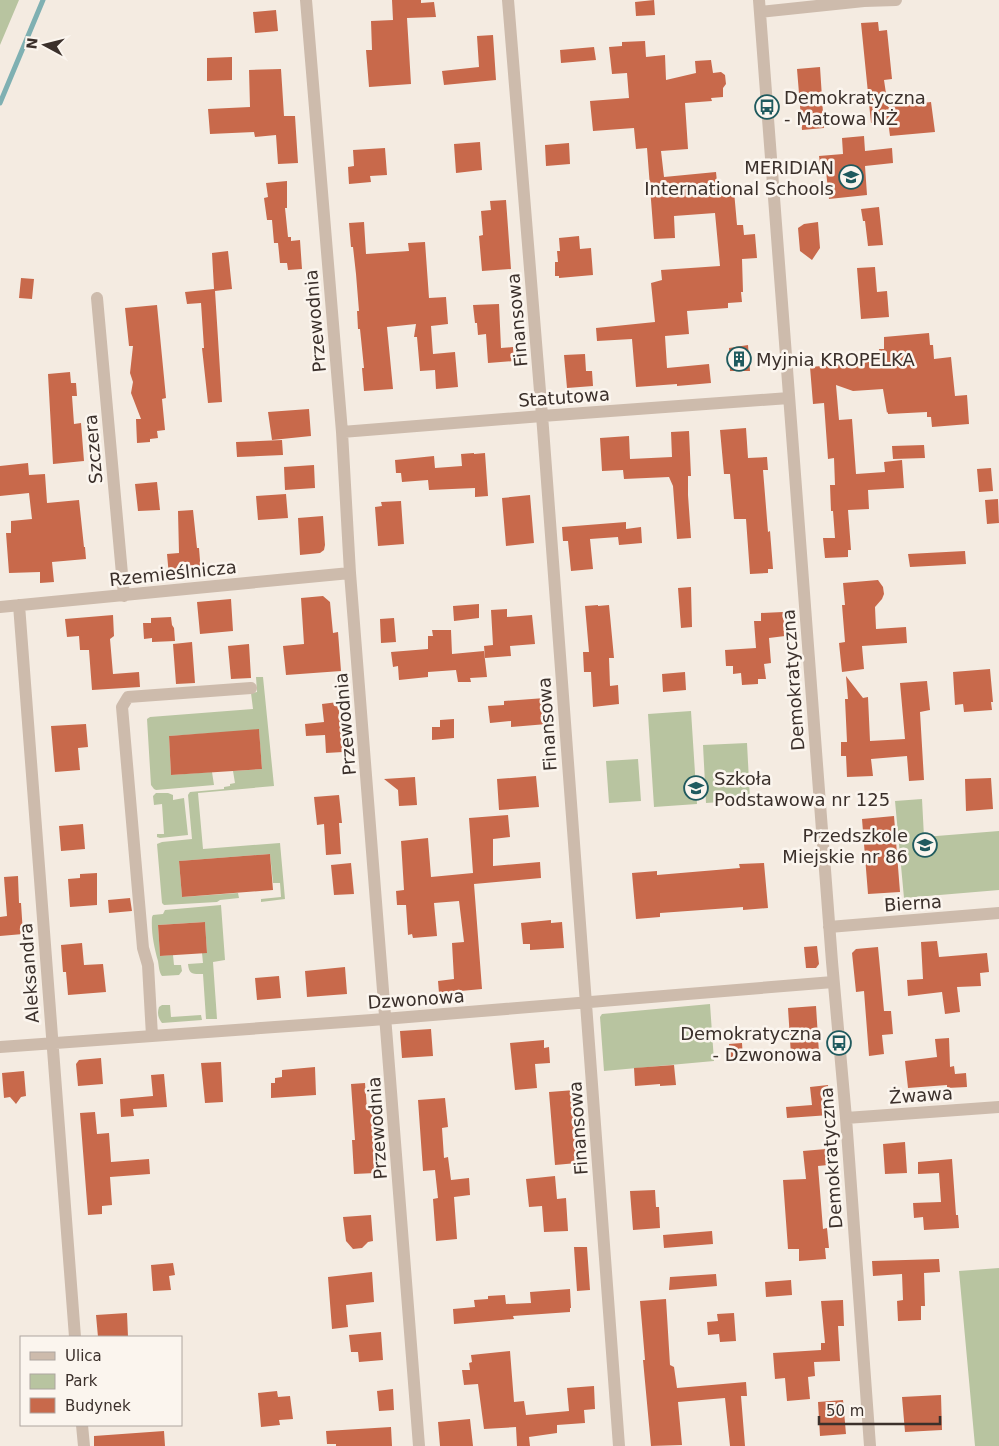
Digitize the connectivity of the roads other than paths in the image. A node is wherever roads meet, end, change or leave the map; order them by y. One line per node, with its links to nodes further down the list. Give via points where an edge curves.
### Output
1 (306, 0): 8 (street, Przewodnia)
2 (508, 0): 7 (street, Finansowa)
3 (896, 0): 4 (street)
4 (759, 6): 6 (street, Demokratyczna)
5 (97, 298): 10 (street, Szczera)
6 (789, 398): 7 (street, Statutowa); 15 (street, Demokratyczna)
7 (542, 416): 8 (street, Statutowa); 17 (street, Finansowa)
8 (342, 432): 9 (street, Przewodnia)
9 (350, 573): 10 (street, Rzemieślnicza); 18 (street, Przewodnia)
10 (124, 596): 11 (street, Rzemieślnicza)
11 (19, 605): 12 (street, Rzemieślnicza); 20 (street, Aleksandra)
12 (0, 607)
13 (251, 688): 19 (street, via 128,698 122,707)
14 (999, 913): 15 (street, Bierna)
15 (829, 927): 16 (street, Demokratyczna)
16 (834, 982): 17 (street, Dzwonowa); 23 (street, Demokratyczna)
17 (587, 1003): 18 (street, Dzwonowa); 28 (street, Finansowa)
18 (386, 1019): 19 (street, Dzwonowa); 27 (street, Przewodnia)
19 (152, 1036): 20 (street, Dzwonowa)
20 (52, 1043): 21 (street, Dzwonowa); 24 (street, Aleksandra)
21 (0, 1047)
22 (999, 1107): 23 (street, Żwawa)
23 (846, 1118): 29 (street, Demokratyczna)
24 (75, 1336)
25 (82, 1426): 26 (street)
26 (84, 1446)
27 (419, 1446)
28 (619, 1446)
29 (870, 1446)

